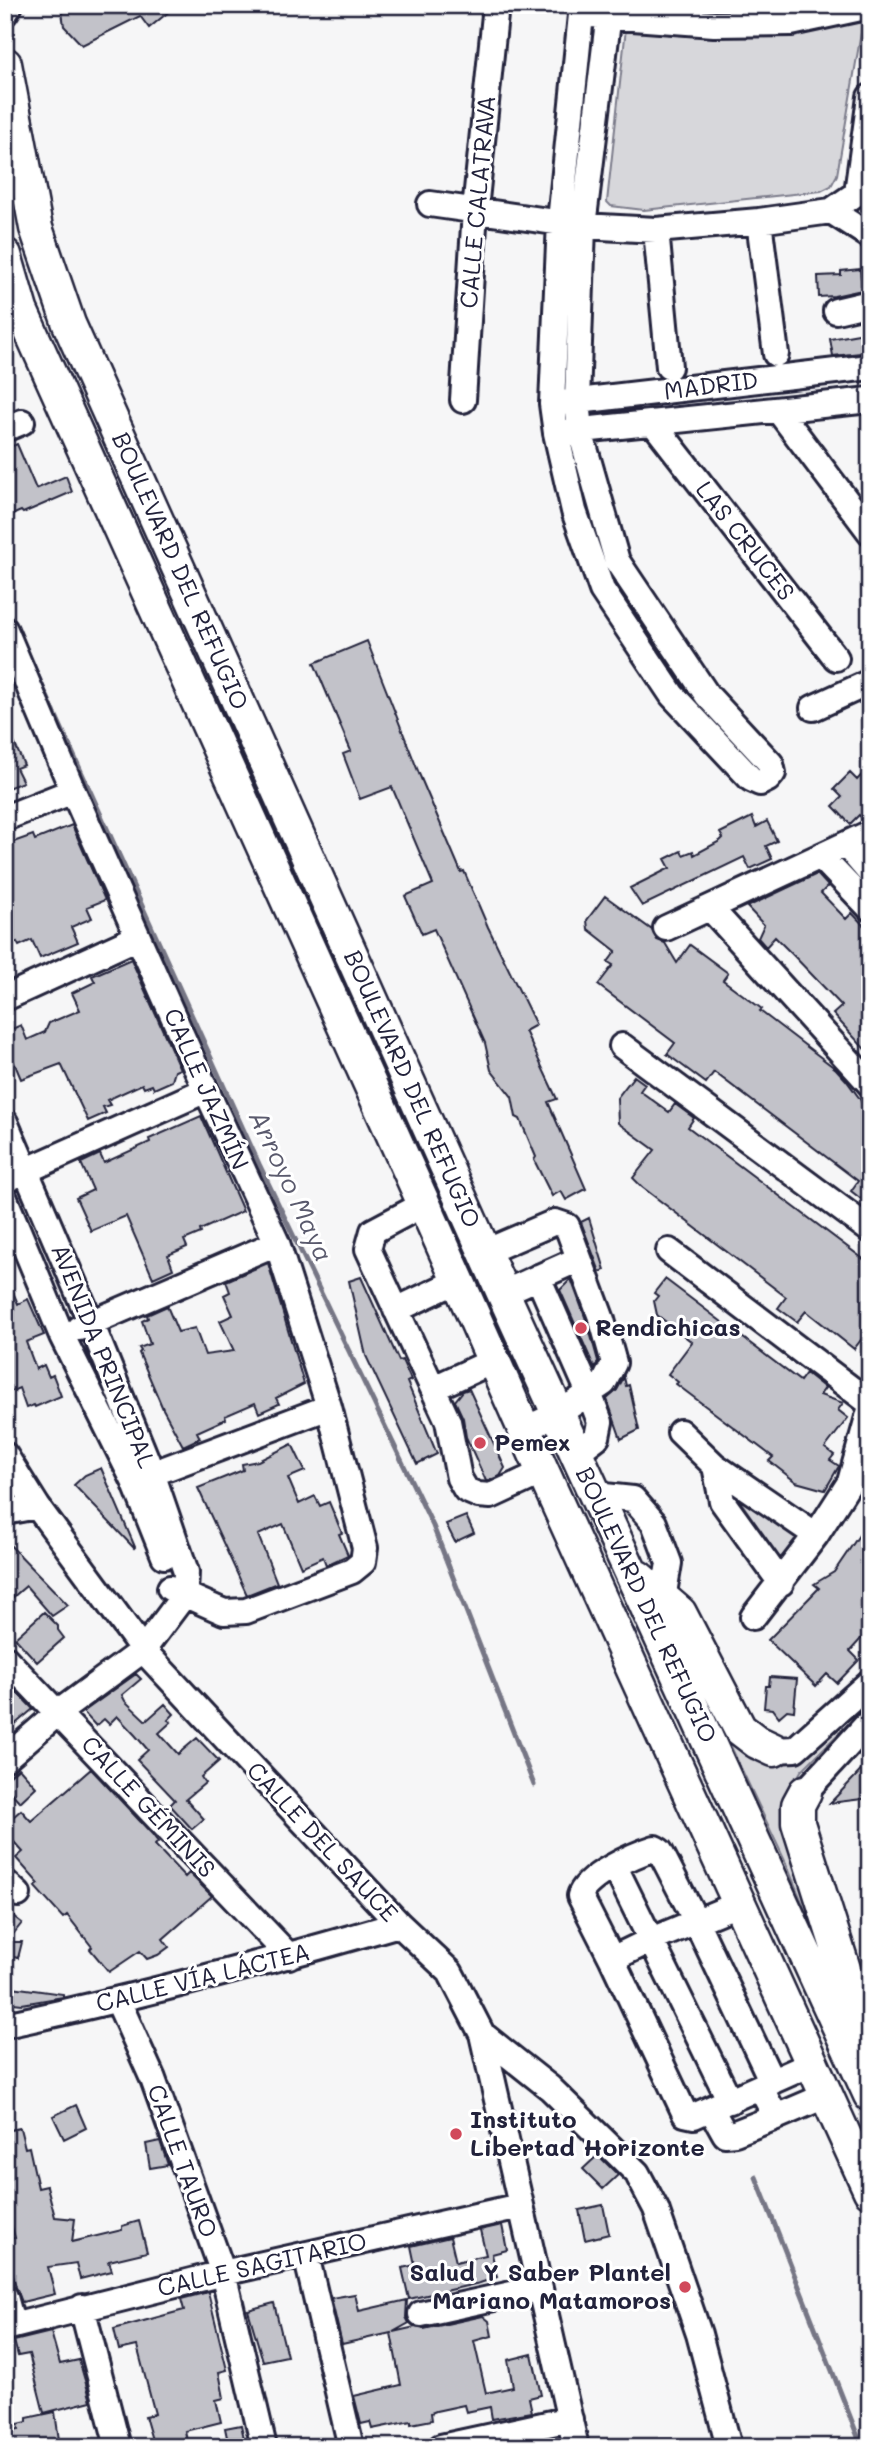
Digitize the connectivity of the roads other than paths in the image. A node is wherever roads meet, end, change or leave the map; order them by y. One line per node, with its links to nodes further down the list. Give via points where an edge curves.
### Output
1 (10, 5): 6 (street)
2 (496, 5): 12 (street, CALLE CALATRAVA)
3 (870, 6): 7 (street, via 791,23)
4 (582, 10): 5 (street); 15 (street)
5 (610, 10): 7 (street); 15 (street)
6 (5, 13)
7 (704, 14)
8 (5, 64): 57 (main road, BOULEVARD DEL REFUGIO, via 36,228 69,324)
9 (870, 96): 10 (street)
10 (864, 200): 13 (street)
11 (430, 204): 12 (street)
12 (475, 210): 15 (street); 24 (street, CALLE CALATRAVA)
13 (831, 211): 14 (street); 17 (street)
14 (759, 221): 16 (street); 21 (street)
15 (572, 223): 16 (street); 26 (street); 27 (street)
16 (656, 230): 22 (street)
17 (870, 236)
18 (5, 256): 53 (main road, BOULEVARD DEL REFUGIO, via 21,310)
19 (870, 303): 20 (street)
20 (836, 311)
21 (776, 354)
22 (668, 367)
23 (869, 370): 26 (street, MADRID)
24 (463, 400)
25 (870, 400): 28 (street, MADRID)
26 (577, 401): 27 (street, MADRID); 30 (street)
27 (552, 404): 30 (street)
28 (778, 410): 29 (street, MADRID); 31 (street)
29 (654, 424): 30 (street, MADRID); 33 (street, LAS CRUCES)
30 (568, 432): 30 (street, via 574,511 602,590 672,695 751,779 760,783 768,779 773,773 771,764 707,695 617,561)
31 (870, 532)
32 (7, 637): 36 (street, CALLE JAZMÍN)
33 (836, 658)
34 (870, 682): 35 (street)
35 (813, 708)
36 (73, 791): 37 (street); 45 (street, CALLE JAZMÍN)
37 (5, 818)
38 (870, 833): 39 (street)
39 (846, 845): 40 (street); 41 (street)
40 (821, 857): 42 (street); 43 (street)
41 (870, 873)
42 (870, 908)
43 (711, 909): 44 (street); 48 (street)
44 (666, 928)
45 (138, 937): 46 (street); 49 (street, CALLE JAZMÍN)
46 (5, 998)
47 (622, 1046): 54 (street)
48 (870, 1084)
49 (206, 1090): 51 (street); 55 (street, CALLE JAZMÍN)
50 (5, 1122): 51 (street, AVENIDA PRINCIPAL)
51 (15, 1175): 63 (street, AVENIDA PRINCIPAL)
52 (5, 1199): 64 (street, AVENIDA PRINCIPAL)
53 (424, 1204): 60 (main road, BOULEVARD DEL REFUGIO); 62 (street, via 373,1231 368,1249)
54 (870, 1230)
55 (277, 1243): 63 (street); 69 (street, CALLE JAZMÍN)
56 (669, 1251): 68 (street)
57 (485, 1252): 58 (street, via 555,1222 566,1226); 61 (main road, BOULEVARD DEL REFUGIO)
58 (579, 1259): 59 (street); 67 (street, via 614,1363 604,1383)
59 (538, 1277): 61 (street); 67 (street)
60 (457, 1281): 62 (street); 65 (main road, BOULEVARD DEL REFUGIO)
61 (503, 1293): 71 (main road, BOULEVARD DEL REFUGIO)
62 (396, 1310): 66 (street)
63 (91, 1322): 64 (street); 78 (street, AVENIDA PRINCIPAL)
64 (62, 1336): 78 (street, AVENIDA PRINCIPAL)
65 (493, 1361): 66 (street); 72 (main road, BOULEVARD DEL REFUGIO)
66 (434, 1388): 77 (street, via 466,1490 491,1496)
67 (589, 1393): 71 (street); 74 (street, via 600,1422 597,1437)
68 (870, 1402)
69 (329, 1407): 78 (street); 85 (street, CALLE JAZMÍN, via 365,1548 363,1562 352,1571 246,1611 224,1612)
70 (870, 1410): 82 (street, via 849,1482)
71 (558, 1414): 72 (street); 74 (main road, BOULEVARD DEL REFUGIO)
72 (525, 1429): 77 (main road, BOULEVARD DEL REFUGIO)
73 (680, 1432): 76 (street)
74 (576, 1453): 79 (main road, BOULEVARD DEL REFUGIO)
75 (5, 1454): 80 (street, CALLE DEL SAUCE)
76 (715, 1466): 82 (street); 84 (street, via 722,1501)
77 (543, 1472): 97 (main road, BOULEVARD DEL REFUGIO)
78 (143, 1477): 85 (street, AVENIDA PRINCIPAL)
79 (595, 1495): 83 (main road, BOULEVARD DEL REFUGIO); 86 (street, via 633,1499 654,1523 669,1563)
80 (37, 1506): 81 (street); 88 (street, CALLE DEL SAUCE)
81 (5, 1512)
82 (816, 1535): 84 (street)
83 (629, 1569): 86 (main road); 109 (main road, BOULEVARD DEL REFUGIO)
84 (781, 1583): 87 (street)
85 (176, 1597): 88 (street)
86 (663, 1599): 93 (main road, via 680,1613 740,1729)
87 (753, 1617)
88 (143, 1650): 91 (street); 99 (street, CALLE DEL SAUCE)
89 (5, 1658): 91 (street, CALLE GÉMINIS)
90 (870, 1682): 93 (street, via 794,1749)
91 (59, 1712): 94 (street); 101 (street, CALLE GÉMINIS)
92 (870, 1721): 95 (street)
93 (774, 1750)
94 (5, 1759)
95 (805, 1792): 106 (main road, via 798,1805 798,1823)
96 (615, 1867): 98 (street, via 646,1851 660,1851); 100 (street); 102 (street, via 598,1875 580,1896)
97 (738, 1904): 98 (street); 107 (main road, BOULEVARD DEL REFUGIO)
98 (696, 1921): 100 (street); 108 (street)
99 (398, 1924): 101 (street, CALLE VÍA LÁCTEA); 105 (street, CALLE DEL SAUCE, via 450,1972)
100 (651, 1940): 102 (street); 111 (street)
101 (289, 1956): 103 (street, CALLE VÍA LÁCTEA)
102 (612, 1959): 111 (street, via 685,2114 694,2116)
103 (118, 2001): 104 (street, CALLE VÍA LÁCTEA); 116 (street, CALLE TAURO, via 153,2080)
104 (5, 2025)
105 (482, 2034): 114 (street); 128 (street, CALLE DEL SAUCE, via 550,2088 637,2173 656,2209 699,2334)
106 (870, 2059)
107 (811, 2064): 108 (street); 110 (main road, BOULEVARD DEL REFUGIO)
108 (766, 2084): 111 (street); 112 (street)
109 (870, 2095)
110 (825, 2096): 112 (street); 113 (main road, BOULEVARD DEL REFUGIO)
111 (720, 2105): 112 (street, via 725,2134)
112 (776, 2117)
113 (870, 2191)
114 (520, 2206): 115 (street, CALLE SAGITARIO); 117 (street)
115 (306, 2255): 116 (street, CALLE SAGITARIO); 125 (street)
116 (223, 2273): 119 (street, CALLE SAGITARIO); 124 (street, CALLE TAURO)
117 (539, 2288): 120 (street); 122 (street)
118 (5, 2297): 121 (street)
119 (82, 2307): 121 (street, CALLE SAGITARIO); 123 (street)
120 (421, 2314)
121 (9, 2327)
122 (570, 2419): 126 (street); 127 (street)
123 (118, 2447)
124 (264, 2447)
125 (351, 2447)
126 (441, 2447)
127 (576, 2447)
128 (729, 2447)

